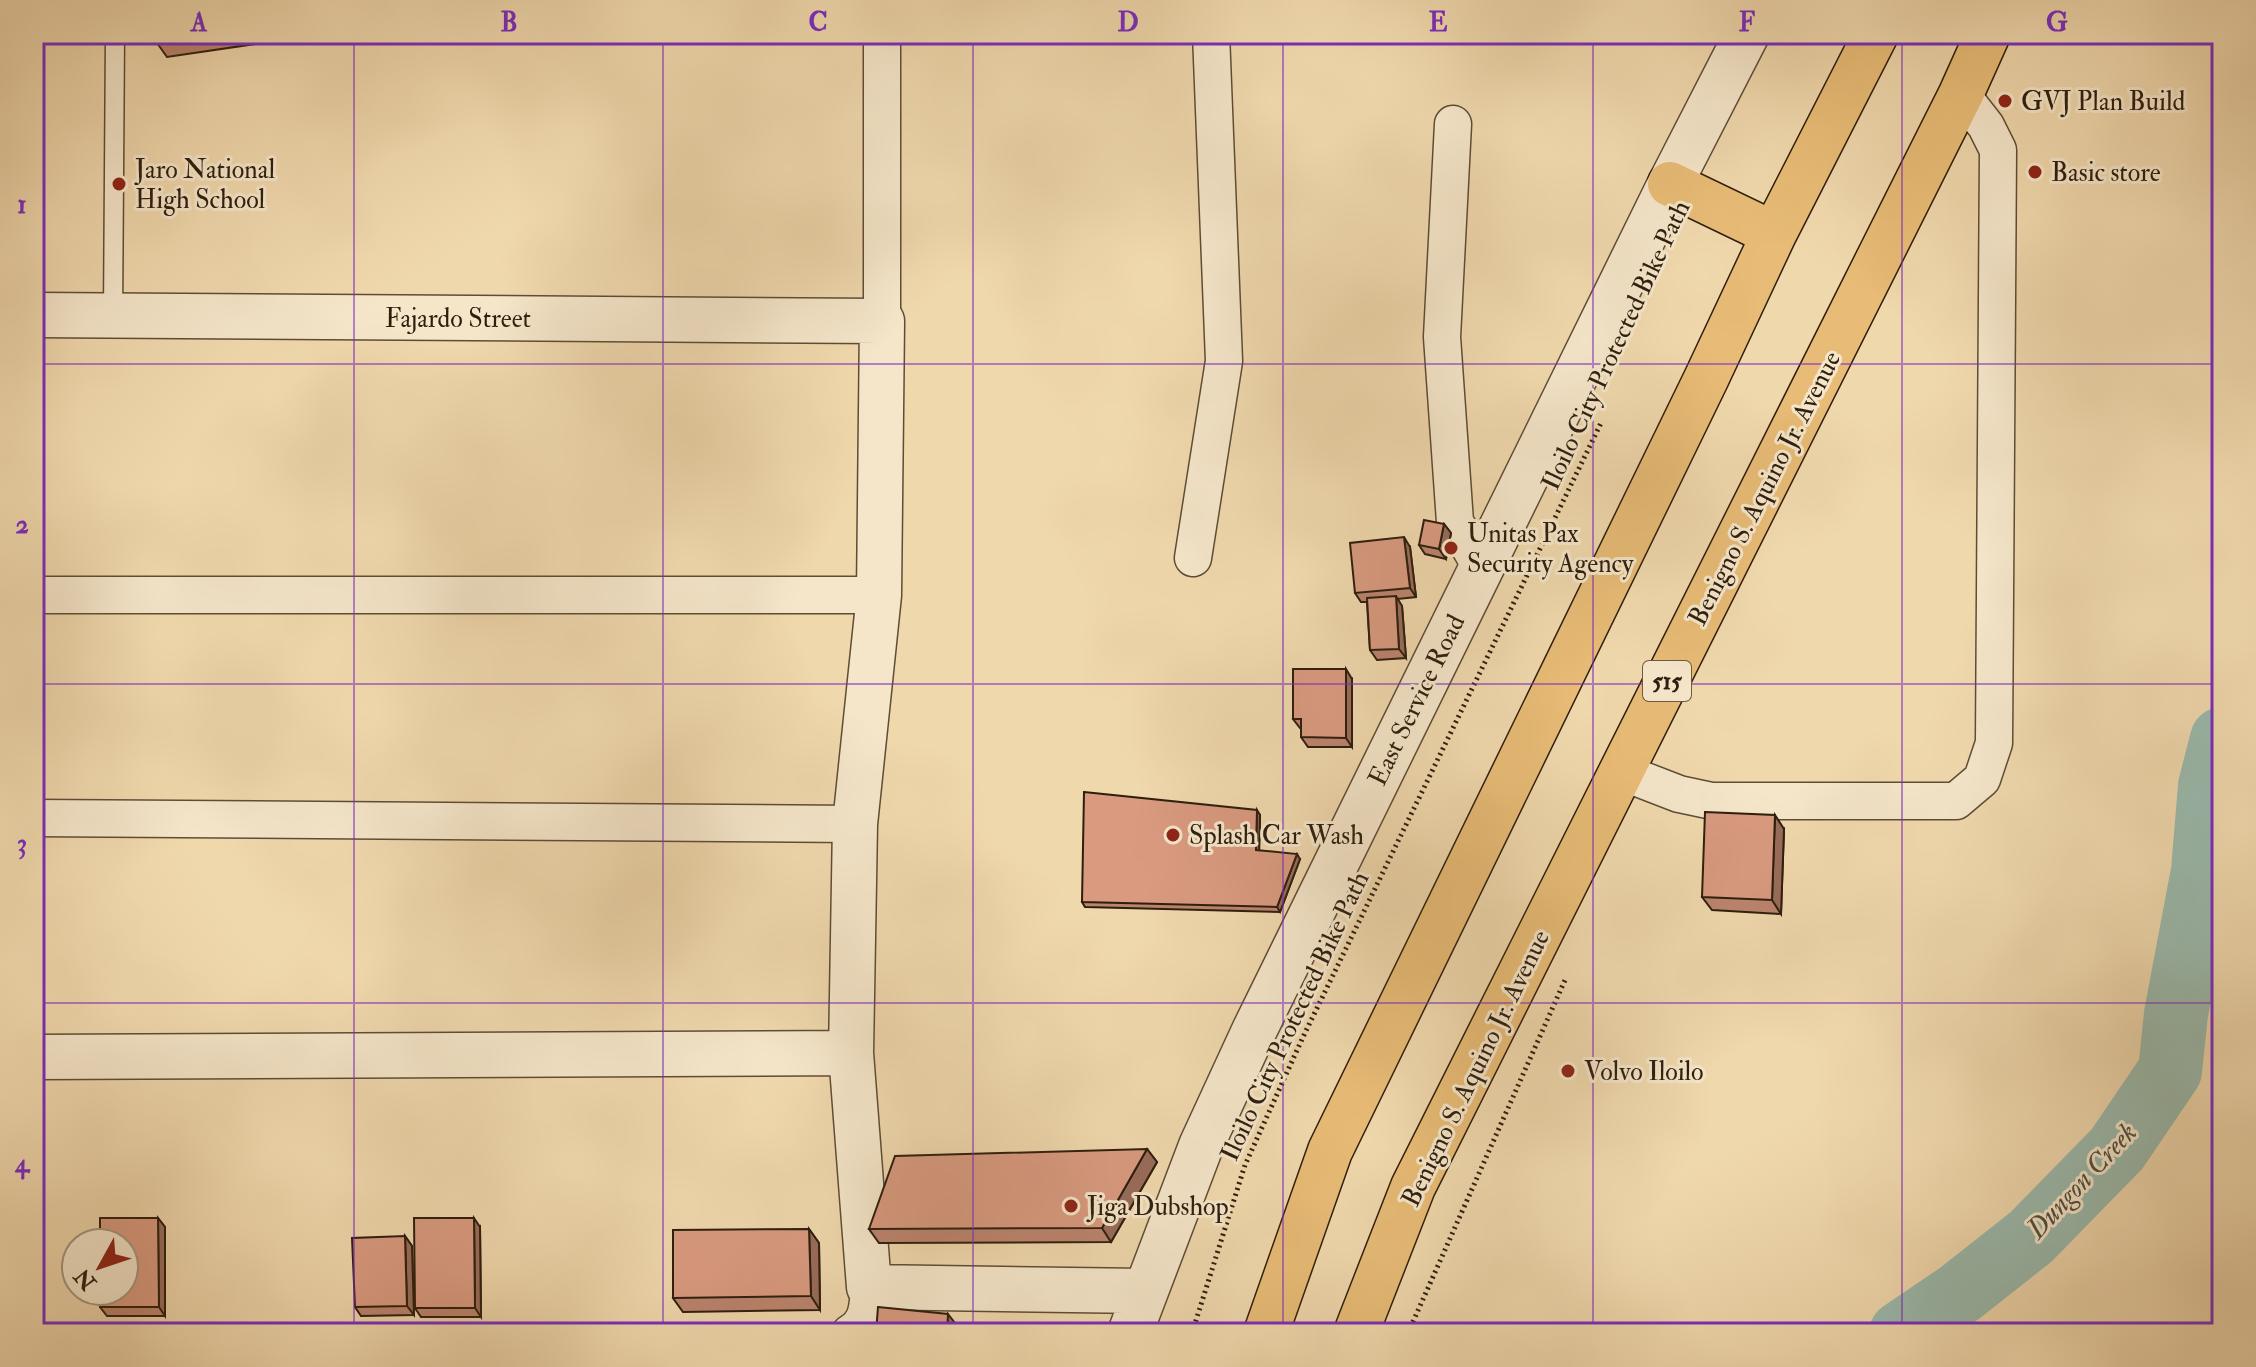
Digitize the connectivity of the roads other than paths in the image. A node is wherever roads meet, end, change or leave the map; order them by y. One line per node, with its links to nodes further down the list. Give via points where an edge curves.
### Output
1 (115, 34): 12 (lane)
2 (882, 34): 13 (street)
3 (1211, 34): 14 (street, via 1224,361)
4 (1747, 34): 9 (street, East Service Road)
5 (1876, 34): 10 (highway)
6 (1988, 34): 7 (highway, Benigno S. Aquino Jr. Avenue / 515)
7 (1961, 94): 18 (highway, Benigno S. Aquino Jr. Avenue / 515); 18 (street, via 1998,150 1994,743 1982,779 1956,801 1712,801)
8 (1453, 124): 15 (street, via 1442,337 1455,522)
9 (1670, 184): 10 (highway); 15 (street, East Service Road)
10 (1774, 234): 27 (highway, via 1330,1151)
11 (34, 315): 12 (street, Fajardo Street)
12 (113, 315): 13 (street, Fajardo Street)
13 (882, 321): 17 (street)
14 (1193, 558)
15 (1481, 567): 24 (street, East Service Road, via 1254,1031 1201,1146)
16 (34, 595): 17 (street)
17 (879, 595): 20 (street)
18 (1622, 772): 28 (highway, Benigno S. Aquino Jr. Avenue / 515, via 1413,1187)
19 (34, 818): 20 (street)
20 (855, 824): 21 (street)
21 (851, 1053): 22 (street); 23 (street)
22 (34, 1057)
23 (869, 1287): 24 (street); 25 (street, via 867,1312)
24 (1144, 1291): 26 (street, East Service Road)
25 (850, 1333)
26 (1130, 1333)
27 (1266, 1333)
28 (1356, 1333)

